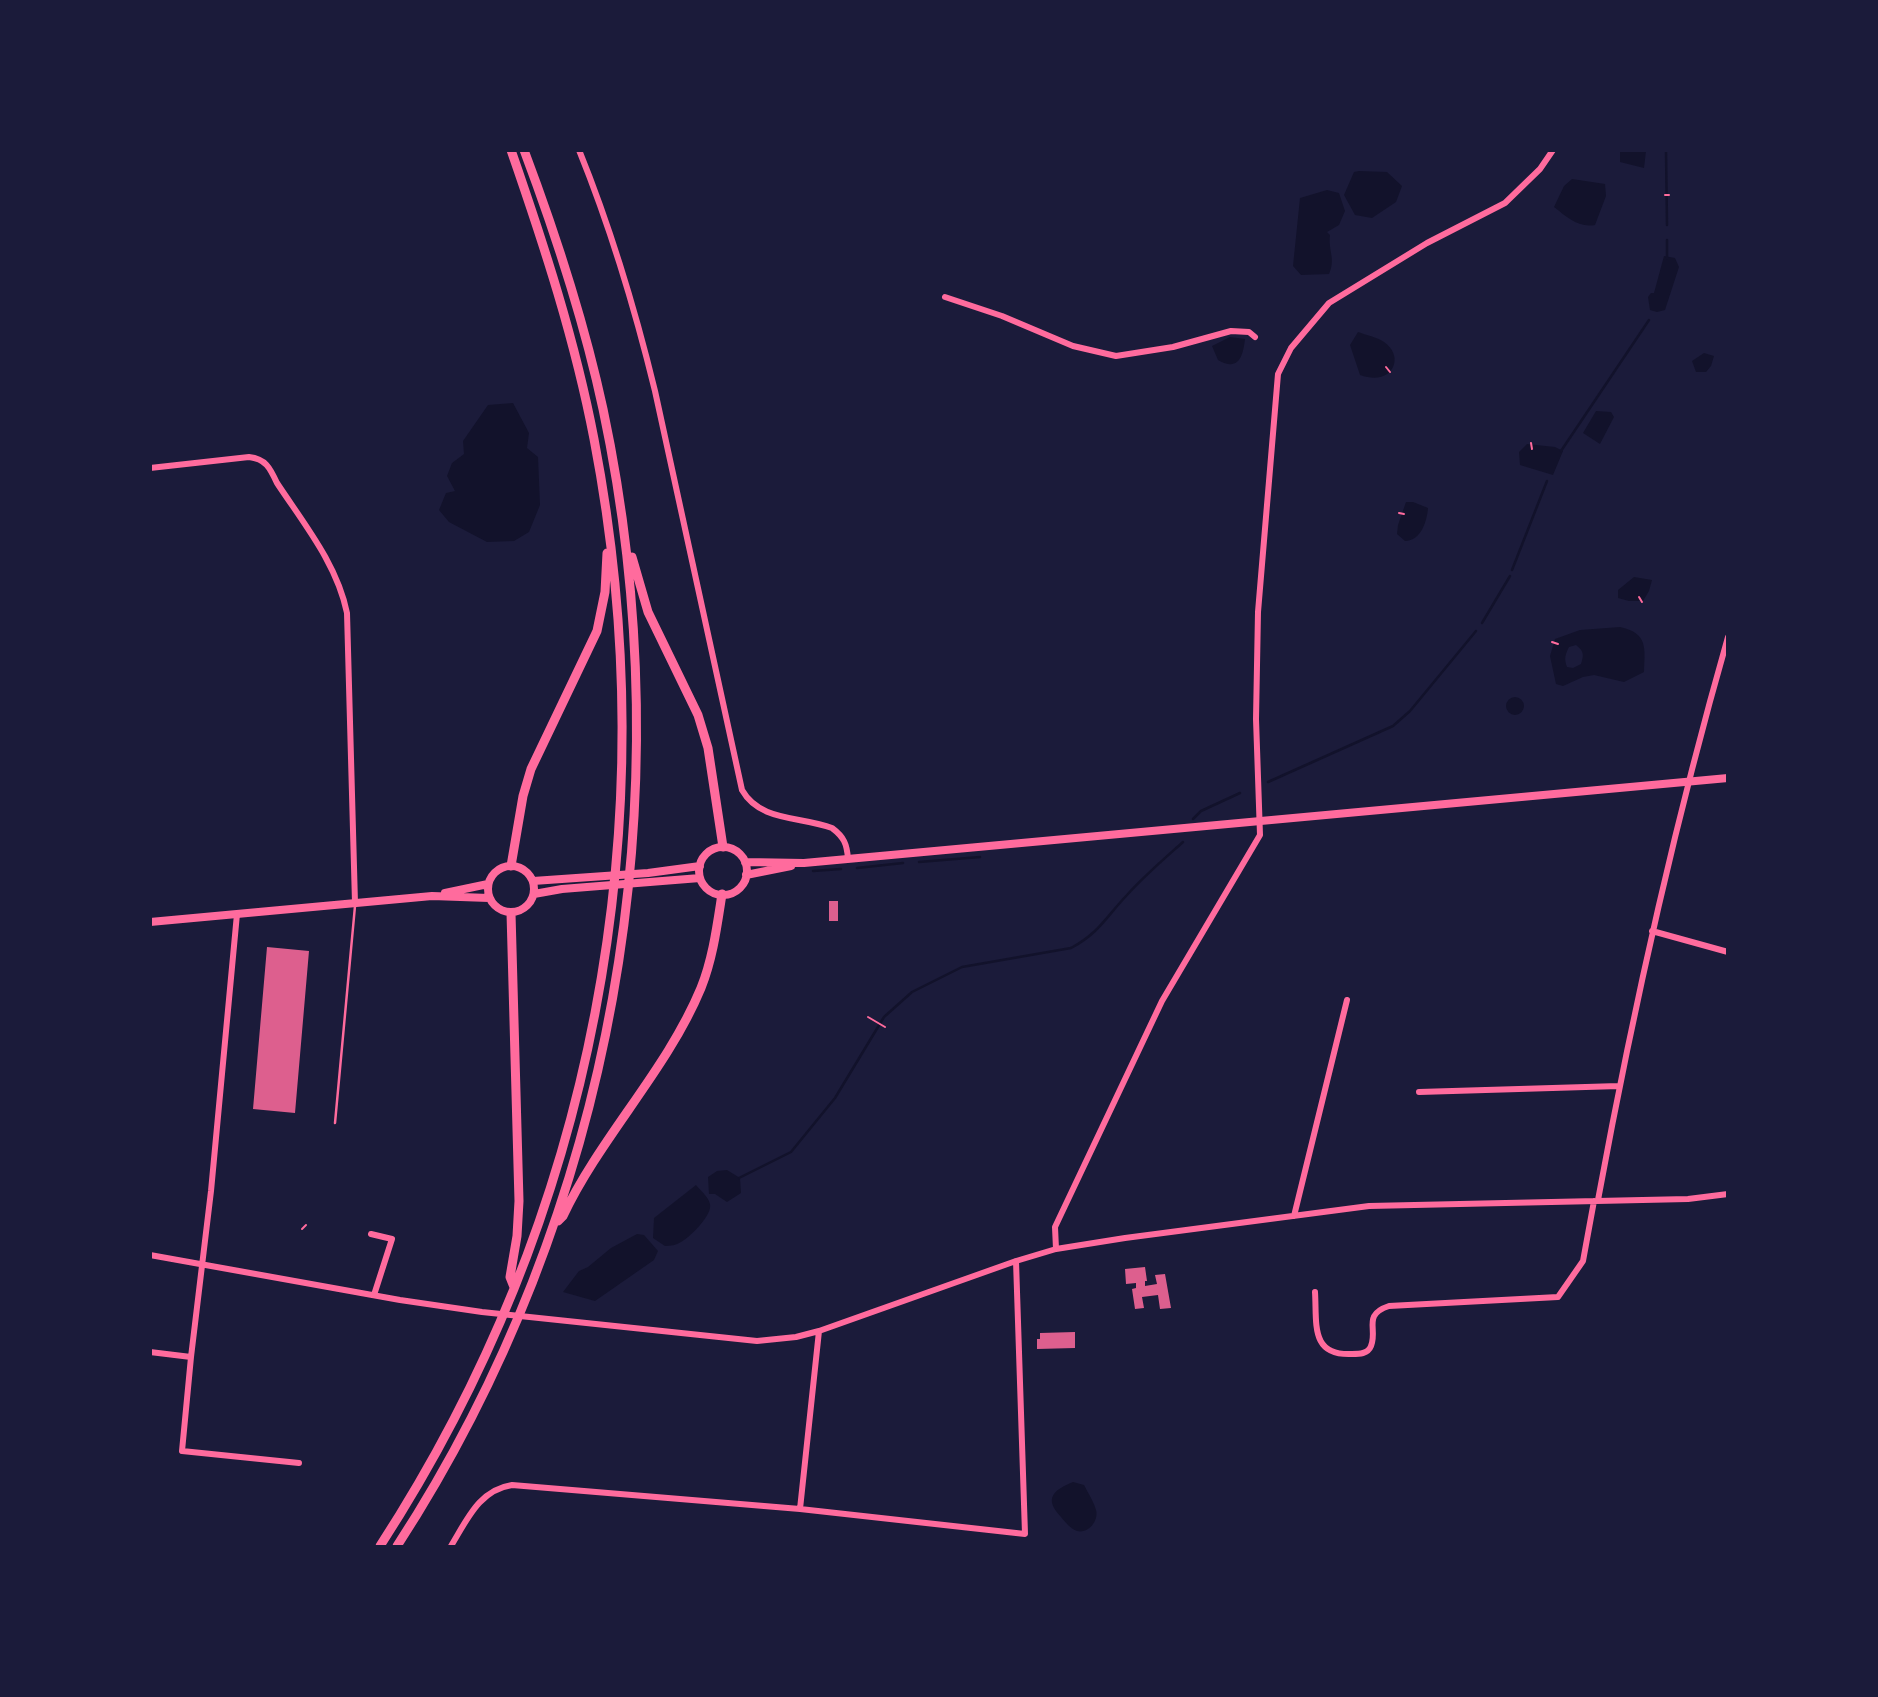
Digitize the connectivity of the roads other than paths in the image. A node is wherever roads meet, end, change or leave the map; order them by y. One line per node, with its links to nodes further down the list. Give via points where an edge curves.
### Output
1 (510, 150): 9 (main road, via 569,334 594,436)
2 (524, 150): 8 (main road, via 584,331)
3 (579, 150): 15 (street, via 639,325 742,790 762,811 832,828 846,843)
4 (1553, 150): 13 (street, via 1505,203 1427,243 1329,303 1291,348 1279,374 1258,612)
5 (945, 297): 6 (street, via 1073,346 1116,356 1231,331)
6 (1255, 337)
7 (150, 468): 30 (street, via 260,458 333,568 347,613)
8 (622, 517): 14 (main road, via 648,612 698,715 708,748); 43 (main road, via 637,685 637,787 630,875 607,1032 580,1144)
9 (608, 524): 18 (main road, via 606,579 597,631 531,769); 49 (main road, via 617,593 623,740 612,915 577,1099 550,1192)
10 (1727, 637): 12 (street)
11 (1727, 778): 12 (main road)
12 (1689, 782): 13 (main road); 34 (street)
13 (1258, 821): 15 (main road); 45 (street, via 1260,835 1138,1049 1055,1227)
14 (723, 847): 16 (main road, via 736,851); 19 (main road, via 706,854)
15 (848, 859): 17 (main road)
16 (745, 862): 17 (main road); 20 (main road)
17 (804, 863): 20 (main road)
18 (512, 866): 23 (main road, via 525,870); 25 (main road, via 499,869)
19 (700, 866): 21 (main road); 22 (main road)
20 (746, 874): 27 (main road, via 735,891)
21 (647, 877): 22 (main road); 24 (main road)
22 (700, 878): 27 (main road, via 709,890)
23 (533, 881): 24 (main road); 26 (main road)
24 (599, 881): 26 (main road)
25 (488, 884): 28 (main road); 29 (main road)
26 (534, 894): 31 (main road, via 528,905)
27 (722, 894): 43 (main road, via 710,959 685,1021)
28 (432, 896): 29 (main road); 30 (main road)
29 (489, 898): 31 (main road, via 500,910)
30 (355, 903): 32 (main road); 39 (lane)
31 (511, 913): 49 (main road, via 519,1201 510,1277)
32 (237, 914): 33 (main road); 48 (street)
33 (150, 922)
34 (1652, 931): 35 (street); 37 (street)
35 (1727, 952)
36 (1347, 1000): 42 (street)
37 (1619, 1086): 38 (street); 41 (street)
38 (1419, 1092)
39 (335, 1123)
40 (1727, 1194): 41 (street)
41 (1596, 1200): 42 (street, via 1369,1206); 50 (street, via 1583,1261 1558,1297 1389,1306 1373,1318 1369,1349 1337,1354 1318,1338)
42 (1294, 1216): 45 (street)
43 (554, 1225): 58 (main road, via 485,1392)
44 (371, 1234): 51 (street, via 392,1239)
45 (1056, 1249): 47 (street)
46 (150, 1255): 48 (street)
47 (1016, 1261): 52 (street); 56 (street, via 1025,1534)
48 (201, 1264): 51 (street); 54 (street)
49 (514, 1287): 57 (main road, via 451,1426)
50 (1315, 1292)
51 (374, 1295): 52 (street, via 482,1312 757,1341)
52 (819, 1331): 56 (street)
53 (150, 1352): 54 (street)
54 (191, 1357): 55 (street, via 182,1451)
55 (299, 1463)
56 (800, 1509): 59 (street, via 512,1486 495,1489 479,1502)
57 (380, 1546)
58 (397, 1546)
59 (451, 1546)

